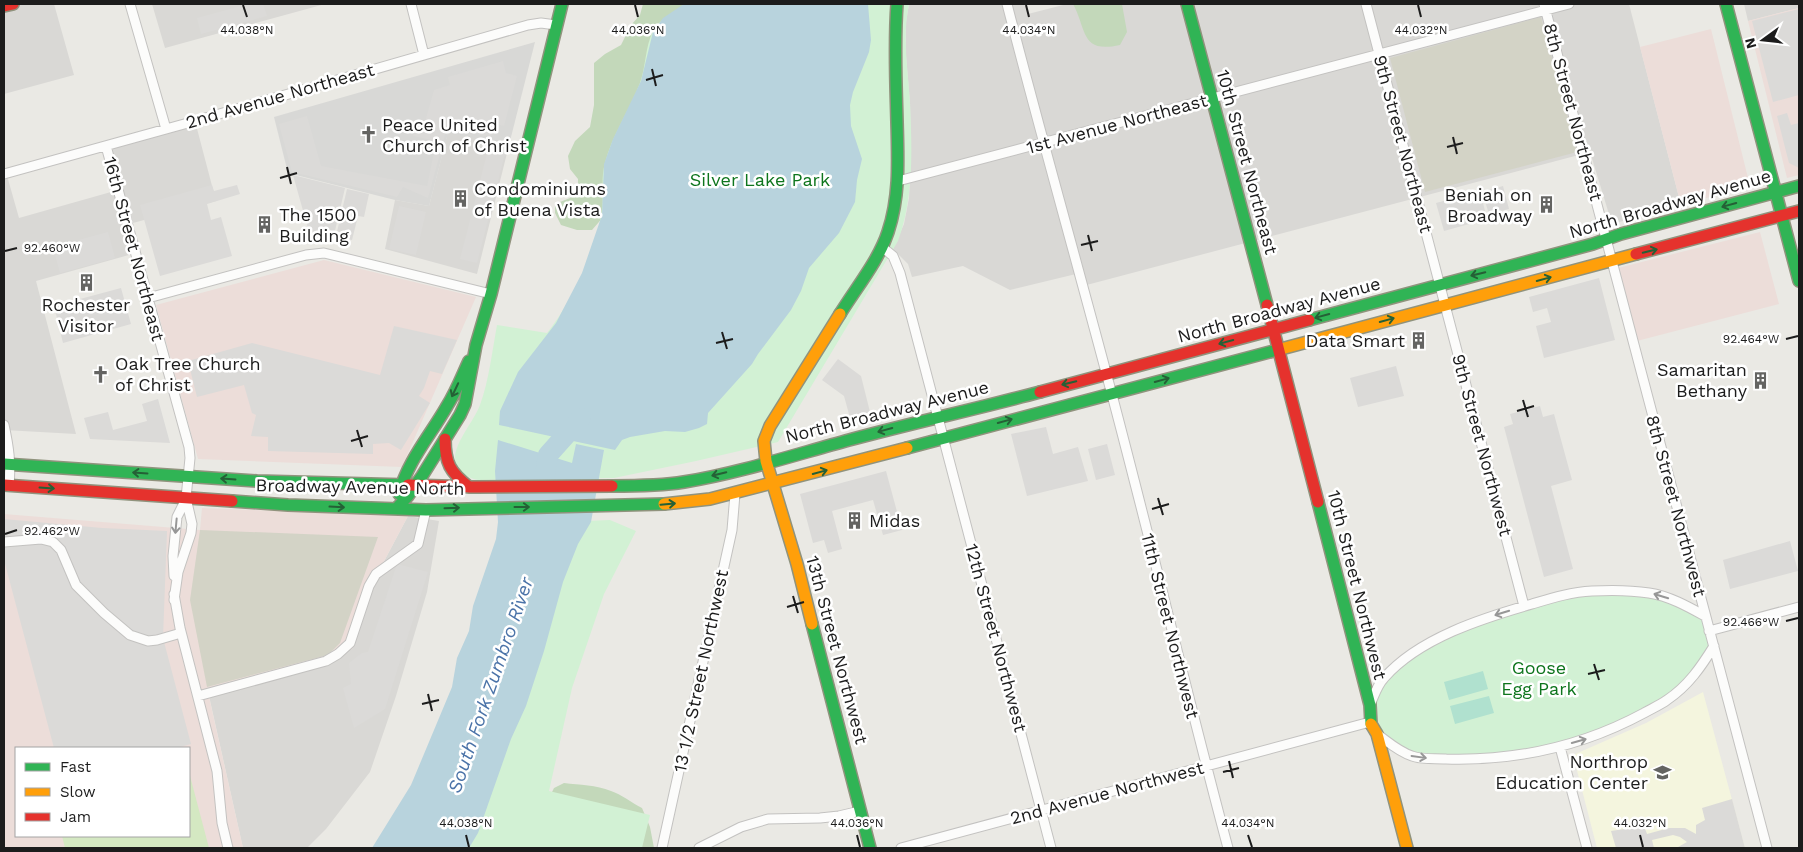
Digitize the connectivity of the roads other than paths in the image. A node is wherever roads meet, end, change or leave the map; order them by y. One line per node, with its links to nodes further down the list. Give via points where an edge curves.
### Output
1 (13, 4): 11 (main road)
2 (130, 4): 17 (street)
3 (411, 4): 15 (street)
4 (562, 4): 13 (main road)
5 (897, 4): 21 (main road, 13th Street Northwest)
6 (1007, 4): 18 (street, 11th Street Northwest)
7 (1187, 4): 16 (main road, 10th Street Northeast)
8 (1366, 4): 14 (street, 9th Street Northeast)
9 (1569, 4): 12 (street, 1st Avenue Northeast)
10 (1726, 4): 23 (main road)
11 (4, 6)
12 (1545, 7): 14 (street, 1st Avenue Northeast); 27 (street, 8th Street Northeast)
13 (556, 25): 15 (street, 2nd Avenue Northeast, via 528,25); 30 (main road)
14 (1379, 54): 16 (street, 1st Avenue Northeast); 29 (street, 9th Street Northeast)
15 (424, 55): 17 (street, 2nd Avenue Northeast)
16 (1212, 98): 18 (street, 1st Avenue Northeast); 33 (main road, 10th Street Northeast)
17 (166, 129): 19 (street, 2nd Avenue Northeast)
18 (1043, 143): 21 (street, 1st Avenue Northeast); 36 (street, 11th Street Northwest)
19 (106, 146): 20 (street, 2nd Avenue Northeast); 31 (street, 16th Street Northeast)
20 (4, 174)
21 (898, 181): 26 (main road, 13th Street Northwest, via 893,216)
22 (1799, 186): 23 (main road, North Broadway Avenue)
23 (1776, 192): 25 (main road); 27 (main road, North Broadway Avenue, one-way to 27)
24 (1799, 211): 25 (main road, North Broadway Avenue)
25 (1782, 216): 27 (main road, North Broadway Avenue, one-way to 25); 28 (main road)
26 (882, 247): 39 (street, 12th Street Northwest, via 893,256 900,273); 41 (main road, 13th Street Northwest, via 768,431 764,447)
27 (1610, 250): 29 (main road, North Broadway Avenue, one-way to 29); 32 (main road, North Broadway Avenue, one-way to 27); 57 (street, 8th Street Northwest)
28 (1799, 281)
29 (1440, 284): 32 (street, 9th Street Northwest); 33 (main road, North Broadway Avenue, one-way to 33)
30 (490, 294): 31 (street, via 324,254 306,255); 34 (main road)
31 (148, 298): 43 (street, 16th Street Northeast, via 189,447)
32 (1445, 305): 35 (main road, North Broadway Avenue, one-way to 32); 55 (street, 9th Street Northwest)
33 (1274, 329): 35 (main road, 10th Street Northwest); 36 (main road, North Broadway Avenue, one-way to 36)
34 (476, 345): 40 (main road, via 465,404); 46 (main road, one-way to 46, via 452,397 413,459)
35 (1278, 349): 37 (main road, North Broadway Avenue, one-way to 35); 62 (main road, 10th Street Northwest)
36 (1106, 374): 37 (street, 11th Street Northwest); 39 (main road, North Broadway Avenue, one-way to 39)
37 (1112, 393): 39 (main road, North Broadway Avenue, one-way to 37); 66 (street, 11th Street Northwest)
38 (4, 426): 42 (street, via 9,447)
39 (941, 427): 41 (main road, North Broadway Avenue, one-way to 41); 44 (main road, North Broadway Avenue, one-way to 39); 67 (street, 12th Street Northwest)
40 (445, 438): 47 (main road); 48 (main road, via 444,451 450,470)
41 (766, 461): 44 (main road, 13th Street Northwest); 48 (main road, Broadway Avenue North, one-way to 48, via 678,483 614,487)
42 (8, 464): 43 (main road, Broadway Avenue North, one-way to 42); 45 (street)
43 (188, 476): 46 (main road, Broadway Avenue North, one-way to 43); 50 (street, 16th Street Northeast)
44 (773, 484): 49 (main road, Broadway Avenue North); 68 (main road, 13th Street Northwest, via 797,564)
45 (6, 485): 50 (main road, Broadway Avenue North, one-way to 50)
46 (401, 486): 47 (main road, Broadway Avenue North); 51 (main road)
47 (415, 486): 48 (main road, Broadway Avenue North); 51 (main road)
48 (472, 487)
49 (735, 494): 52 (main road, Broadway Avenue North, one-way to 49, via 676,504); 70 (street, 13 1/2 Street Northwest, via 730,539)
50 (186, 498): 51 (main road, Broadway Avenue North, one-way to 51); 54 (street, one-way to 54, via 177,517 173,556); 54 (street, via 191,533 178,572)
51 (396, 509): 52 (main road, Broadway Avenue North)
52 (426, 510): 61 (street, via 418,544 372,580 346,648 326,661)
53 (4, 542): 59 (street, via 41,539 53,542 61,550 76,585 130,635 148,641)
54 (174, 600): 59 (street)
55 (1524, 606): 57 (street, one-way to 55, via 1651,593 1620,590 1575,593); 62 (street, one-way to 62, via 1442,636 1402,660 1382,679)
56 (1799, 607): 58 (street)
57 (1705, 616): 58 (street, 8th Street Northwest)
58 (1709, 631): 60 (street, 8th Street Northwest)
59 (181, 633): 61 (street)
60 (1714, 646): 65 (street, one-way to 60, via 1629,721 1667,700 1697,673); 78 (street, 8th Street Northwest)
61 (198, 696): 69 (street, via 218,771 222,823)
62 (1370, 705): 63 (main road, 10th Street Northwest)
63 (1370, 722): 64 (main road); 66 (street, 2nd Avenue Northwest)
64 (1377, 734): 65 (street, one-way to 65, via 1398,750 1414,757 1486,758); 76 (main road)
65 (1560, 747): 77 (street)
66 (1206, 767): 67 (street, 2nd Avenue Northwest); 75 (street, 11th Street Northwest)
67 (1041, 810): 73 (street, 2nd Avenue Northwest); 74 (street, 12th Street Northwest)
68 (860, 811): 71 (street, via 820,818 768,819 741,827); 72 (main road, 13th Street Northwest)
69 (228, 848)
70 (662, 848)
71 (699, 848)
72 (870, 848)
73 (901, 848)
74 (1051, 848)
75 (1228, 848)
76 (1407, 848)
77 (1587, 848)
78 (1767, 848)

